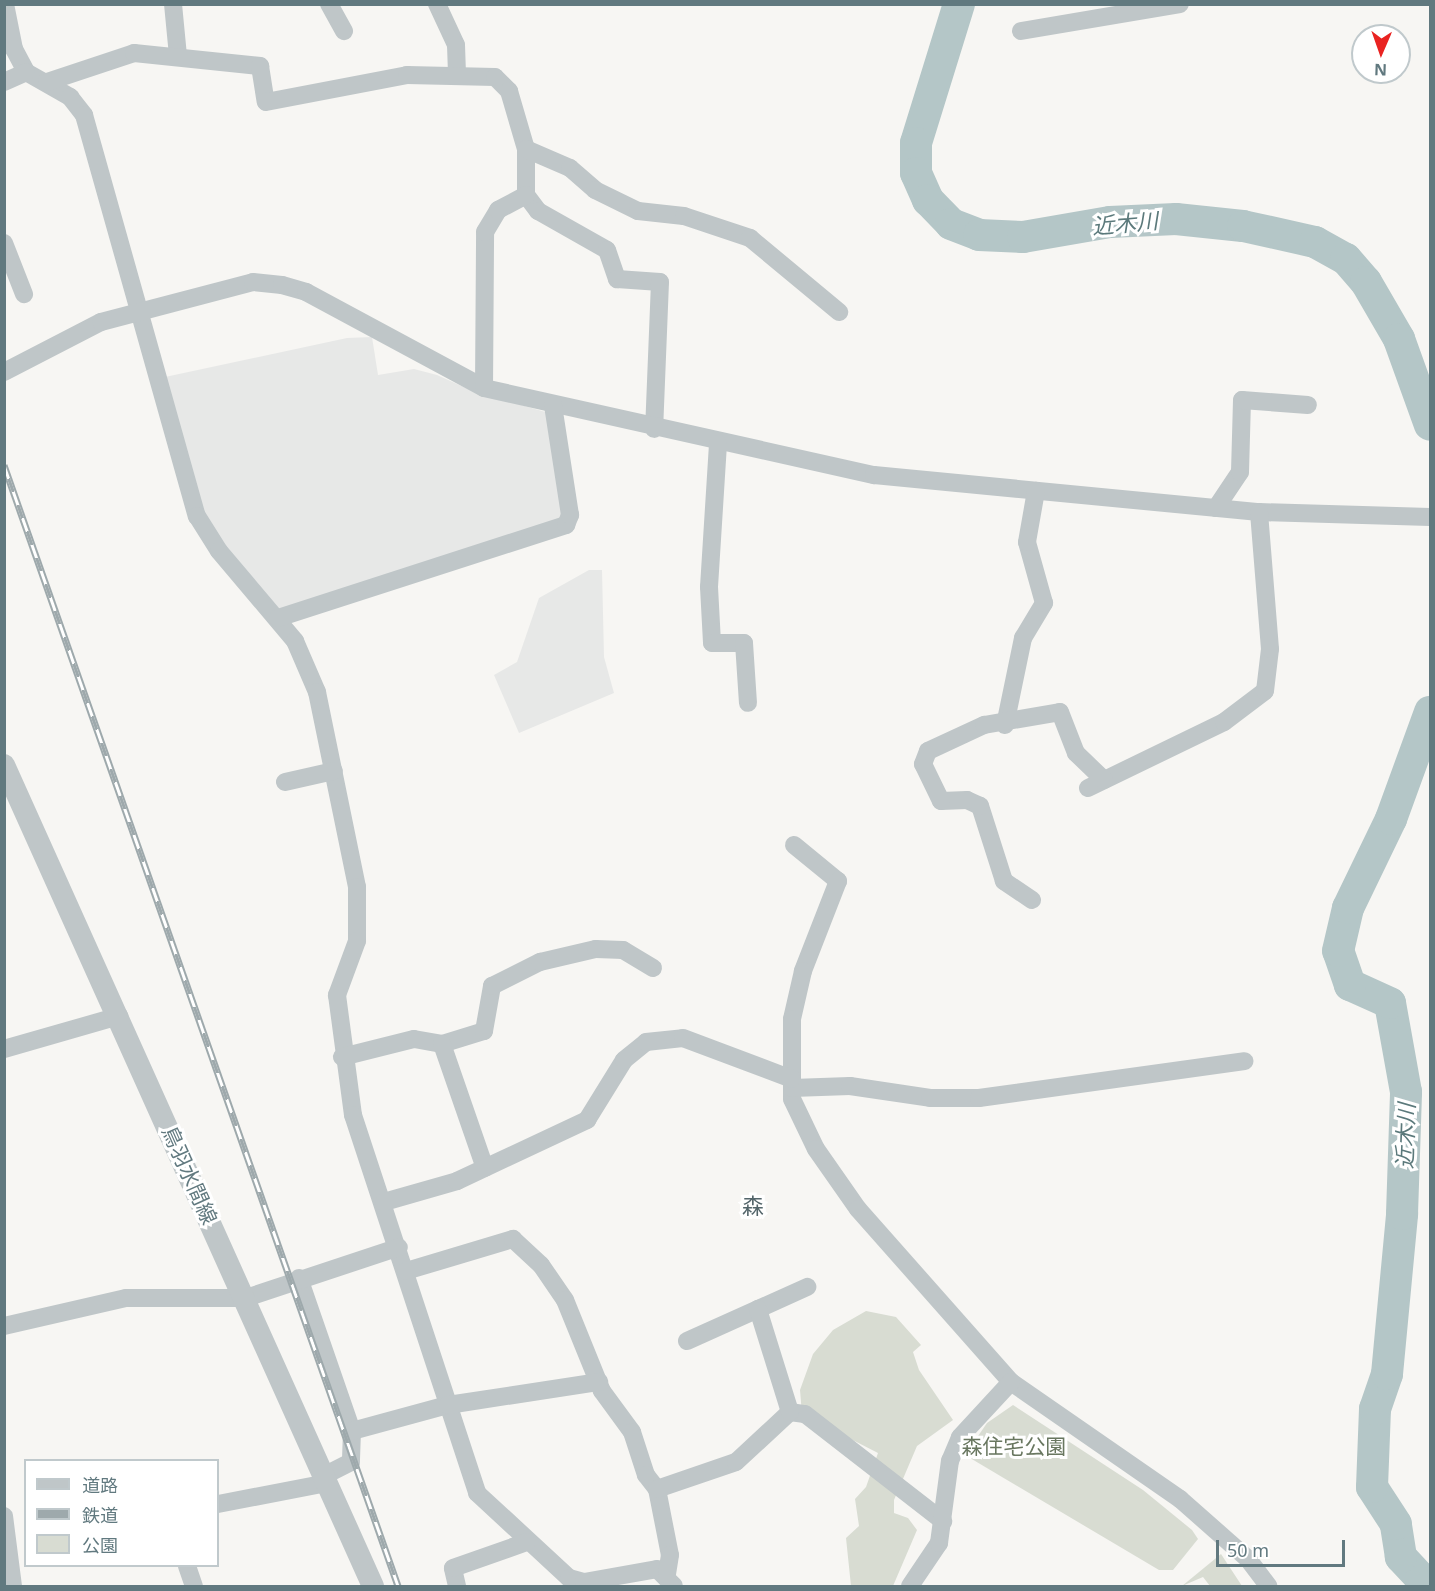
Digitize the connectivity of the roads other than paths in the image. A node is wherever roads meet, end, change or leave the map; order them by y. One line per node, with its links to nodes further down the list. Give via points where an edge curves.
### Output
1 (4, 4): 9 (street, via 14,49)
2 (173, 4): 8 (street)
3 (329, 4): 6 (street)
4 (437, 4): 10 (street, via 456,45)
5 (1180, 4): 7 (street)
6 (344, 31)
7 (1021, 31)
8 (178, 56): 10 (street, via 260,66 266,102 407,75); 12 (street, via 134,53)
9 (26, 72): 11 (street); 12 (street)
10 (457, 74): 13 (street, via 495,77 509,91)
11 (4, 82)
12 (47, 82): 17 (street, via 70,97 84,115)
13 (526, 149): 14 (street); 18 (street, via 570,168 595,190 638,211 684,216 750,238)
14 (526, 195): 20 (street, via 498,210 485,232); 23 (street, via 538,211 607,250 617,279 660,282)
15 (4, 243): 16 (street)
16 (24, 294)
17 (137, 312): 19 (street, via 101,322); 20 (street, via 253,282 282,285 306,292); 29 (street, via 197,516 219,551)
18 (839, 312)
19 (4, 372)
20 (484, 388): 21 (street)
21 (553, 405): 23 (street); 29 (street, via 570,515 566,525)
22 (1308, 405): 26 (street, via 1242,400 1240,472)
23 (654, 429): 24 (street)
24 (718, 444): 25 (street, via 873,476); 30 (street, via 709,587 712,644 744,643)
25 (1036, 491): 26 (street); 31 (street, via 1027,542 1044,603 1023,638)
26 (1216, 508): 27 (street)
27 (1259, 512): 28 (street); 34 (street, via 1270,649 1265,691 1224,722)
28 (1431, 517)
29 (278, 618): 33 (street, via 317,692)
30 (748, 703)
31 (1005, 725): 34 (street, via 1060,712 1076,753); 38 (street, via 984,725 928,751 923,764 941,801 967,800 980,806 1004,881)
32 (4, 765): 40 (street, 鳥羽水間線)
33 (334, 771): 35 (street); 43 (street, via 357,887 357,941 337,995)
34 (1104, 780): 36 (street)
35 (285, 782)
36 (1088, 788)
37 (794, 844): 45 (street, via 838,881 803,971 792,1019)
38 (1032, 900)
39 (653, 968): 41 (street, via 641,957 614,950 570,952 540,962 492,986 484,1031)
40 (118, 1016): 42 (street); 52 (street, 鳥羽水間線)
41 (442, 1044): 43 (street, via 414,1039); 46 (street, via 463,1091)
42 (4, 1049)
43 (342, 1057): 47 (street, via 357,1127)
44 (1244, 1061): 45 (street, via 979,1098 930,1098 869,1087)
45 (792, 1084): 46 (street, via 683,1038 646,1042 624,1060 587,1120); 57 (street, via 816,1149 858,1209)
46 (485, 1168): 47 (street)
47 (384, 1202): 48 (street)
48 (399, 1246): 49 (street); 50 (street)
49 (406, 1270): 56 (street, via 513,1239 541,1265 565,1300); 58 (street)
50 (299, 1278): 52 (street); 60 (street)
51 (807, 1287): 53 (street)
52 (246, 1298): 54 (street, via 126,1298); 61 (street, 鳥羽水間線)
53 (758, 1309): 55 (street); 59 (street)
54 (4, 1326)
55 (687, 1341)
56 (599, 1382): 58 (street); 62 (street, via 632,1432 646,1476)
57 (1011, 1383): 65 (street, via 960,1437 951,1461); 75 (street, via 1180,1499 1248,1559)
58 (448, 1405): 60 (street); 66 (street, via 477,1493)
59 (790, 1412): 62 (street, via 736,1462); 65 (street, via 805,1414)
60 (352, 1431): 61 (street, via 351,1462)
61 (325, 1479): 63 (street); 72 (street, 鳥羽水間線)
62 (657, 1489): 69 (street, via 670,1555)
63 (219, 1504)
64 (4, 1516): 70 (street)
65 (943, 1521): 74 (street, via 939,1543)
66 (527, 1542): 68 (street); 73 (street, via 453,1568)
67 (187, 1567): 71 (street)
68 (560, 1579): 69 (street, via 584,1582 647,1569)
69 (670, 1581)
70 (13, 1587)
71 (194, 1587)
72 (373, 1587)
73 (456, 1587)
74 (910, 1587)
75 (1268, 1587)

